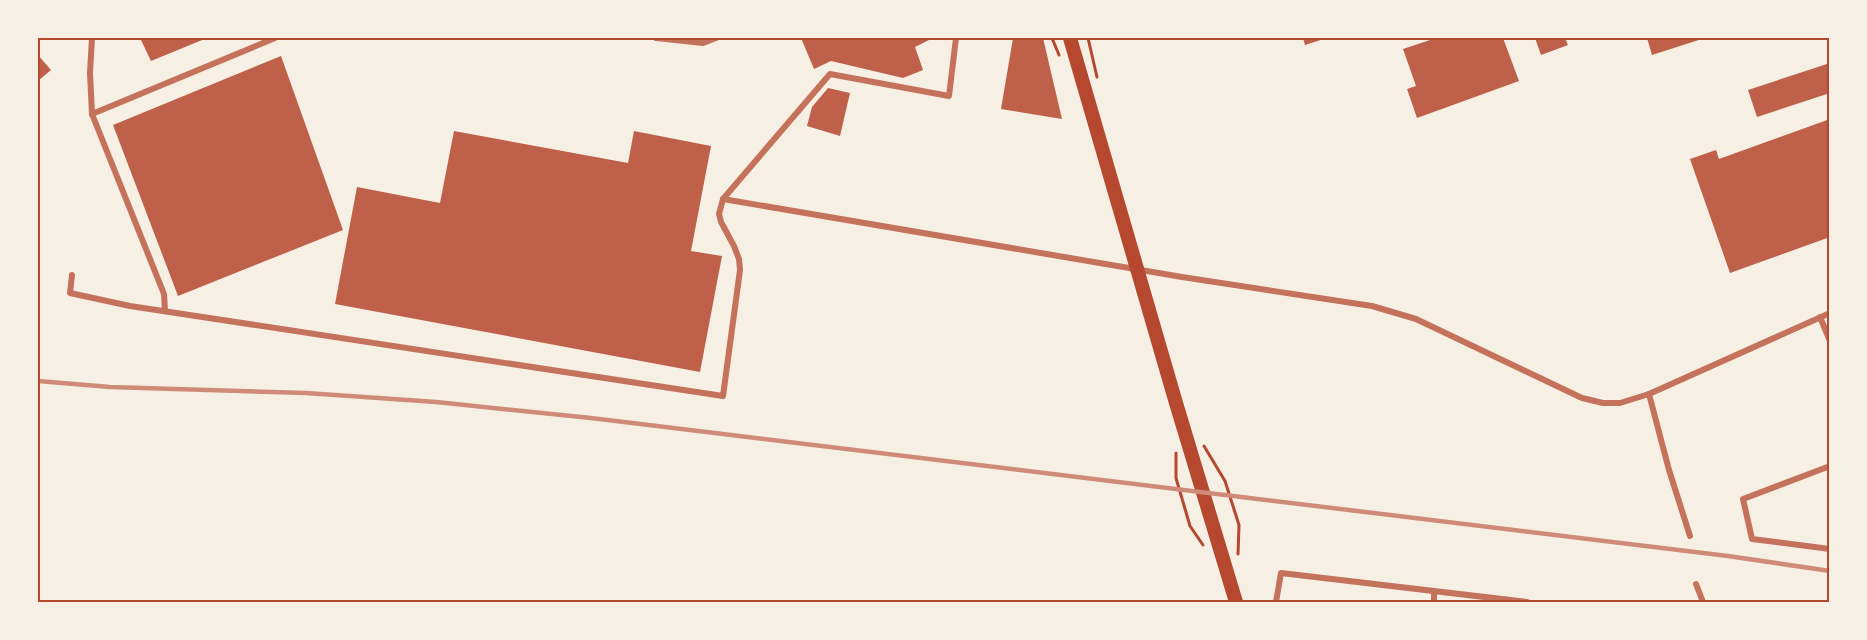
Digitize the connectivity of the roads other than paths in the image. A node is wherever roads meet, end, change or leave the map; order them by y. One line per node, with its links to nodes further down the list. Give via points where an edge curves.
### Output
1 (92, 38): 8 (street)
2 (274, 38): 8 (street)
3 (656, 38): 7 (street)
4 (716, 38): 7 (street)
5 (956, 38): 9 (street, via 949,96 830,74)
6 (1070, 38): 21 (highway)
7 (702, 40)
8 (92, 114): 11 (street, via 164,294)
9 (723, 199): 11 (street, via 719,214 737,252 740,270 723,396); 15 (street, via 1372,306 1416,320 1582,398 1620,403)
10 (72, 275): 11 (street, via 70,293)
11 (165, 311)
12 (1830, 313): 13 (street)
13 (1820, 317): 14 (street); 15 (street)
14 (1830, 340)
15 (1649, 394): 17 (street)
16 (1830, 466): 18 (street, via 1743,499 1752,539)
17 (1690, 536)
18 (1830, 549)
19 (1696, 584): 25 (street)
20 (1434, 592): 22 (street, via 1281,573); 23 (street); 24 (street)
21 (1236, 603)
22 (1276, 603)
23 (1434, 603)
24 (1527, 603)
25 (1703, 603)

